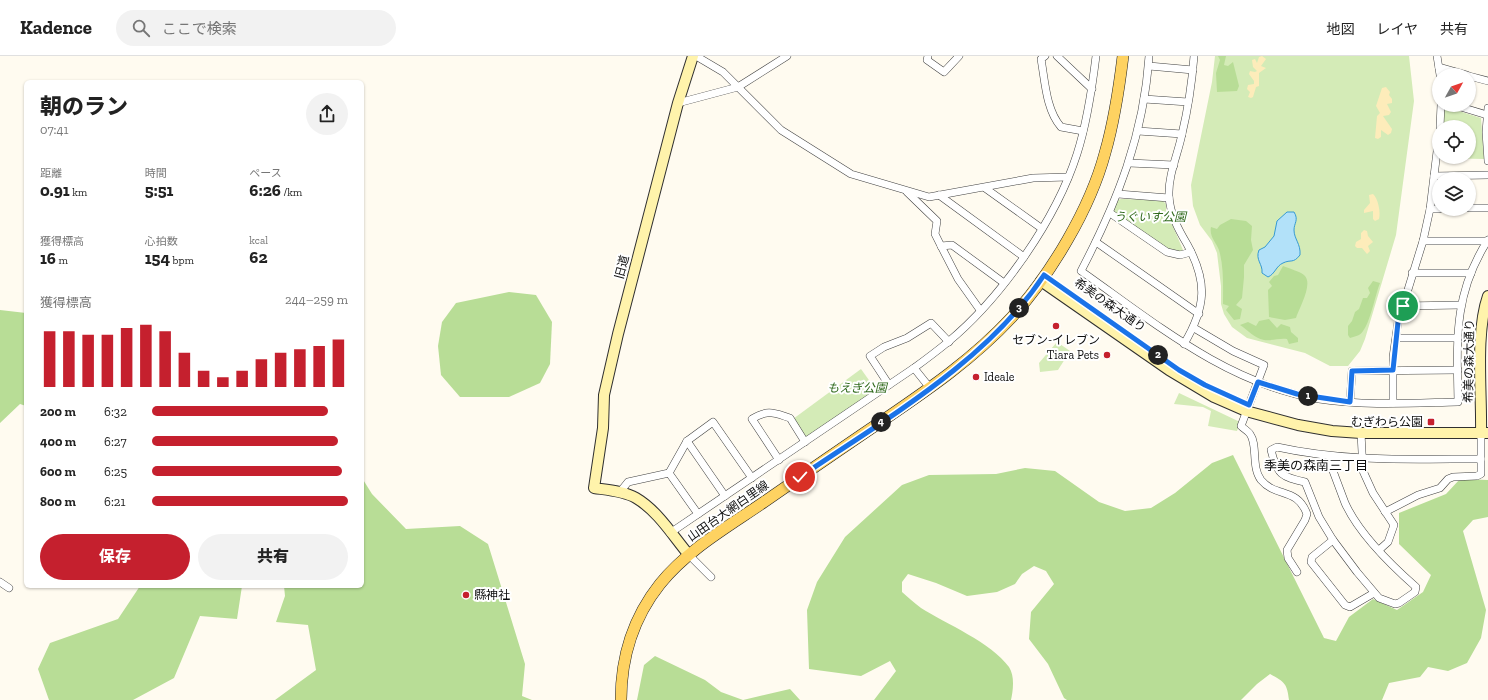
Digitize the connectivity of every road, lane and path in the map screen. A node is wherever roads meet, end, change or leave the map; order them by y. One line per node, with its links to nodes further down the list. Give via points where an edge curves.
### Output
1 (692, 56): 23 (street, 旧道)
2 (696, 56): 19 (street, via 723,72)
3 (787, 56): 19 (street)
4 (928, 56): 5 (street, via 927,60 944,72)
5 (959, 56)
6 (1057, 56): 20 (street)
7 (1096, 56): 20 (street)
8 (1123, 56): 54 (main road, 山田台大網白里線, via 1119,92 1105,155 1080,217)
9 (1150, 56): 13 (street)
10 (1194, 56): 16 (street)
11 (1438, 56): 14 (street)
12 (1041, 57): 26 (street, via 1050,108 1056,121 1061,128)
13 (1149, 66): 16 (street); 21 (street)
14 (1439, 67): 15 (street)
15 (1443, 68)
16 (1193, 70): 22 (street)
17 (1476, 77): 18 (street)
18 (1488, 81)
19 (738, 87): 23 (street); 40 (street, via 781,130 851,174 906,191)
20 (1092, 89): 26 (street)
21 (1144, 99): 22 (street); 27 (street)
22 (1188, 102): 28 (street)
23 (678, 103): 85 (street, 旧道, via 604,395 603,428)
24 (1476, 110): 25 (street)
25 (1488, 112): 29 (street)
26 (1083, 131): 34 (street)
27 (1138, 131): 28 (street); 30 (street)
28 (1182, 134): 31 (street)
29 (1488, 161)
30 (1129, 163): 31 (street); 37 (street)
31 (1174, 165): 39 (street)
32 (1476, 175): 33 (street)
33 (1488, 175)
34 (1068, 177): 35 (street, via 1034,178); 45 (street)
35 (984, 188): 38 (street); 45 (street)
36 (1432, 192): 43 (street)
37 (1118, 194): 39 (street); 44 (street)
38 (939, 195): 40 (street); 51 (street)
39 (1169, 198): 50 (street, via 1175,223)
40 (920, 199): 49 (street, via 937,221 935,234)
41 (1476, 208): 42 (street)
42 (1488, 208)
43 (1430, 209): 47 (street)
44 (1110, 213): 48 (street); 50 (street, via 1167,252 1180,255)
45 (1041, 228): 51 (street)
46 (1488, 240): 47 (street); 52 (street)
47 (1423, 241): 53 (street)
48 (1096, 242): 60 (street); 65 (street, via 1081,271)
49 (941, 246): 55 (street, via 952,245); 59 (street, via 958,279)
50 (1191, 252): 60 (street, via 1198,264 1201,277)
51 (1024, 257): 55 (street)
52 (1471, 273): 53 (street); 57 (street)
53 (1412, 274): 58 (street)
54 (1043, 278): 71 (main road, 山田台大網白里線, via 1017,311 990,339); 74 (street, 希美の森大通り, via 1139,345)
55 (1004, 282): 59 (street)
56 (1487, 302): 75 (street, 希美の森大通り, via 1481,332)
57 (1461, 304): 58 (street); 63 (street)
58 (1403, 306): 62 (street)
59 (980, 310): 64 (street)
60 (1199, 314): 61 (street)
61 (1194, 328): 65 (street); 69 (street, via 1232,351 1264,365)
62 (1396, 338): 63 (street); 67 (street)
63 (1458, 338): 68 (street)
64 (949, 342): 66 (street); 70 (street, via 931,322 907,338 870,356)
65 (1184, 344): 69 (street, via 1221,366)
66 (914, 368): 70 (street); 71 (street)
67 (1393, 370): 68 (street); 72 (street, via 1352,371); 73 (street)
68 (1458, 370): 73 (street, via 1458,402)
69 (1258, 382): 72 (street, via 1297,394); 74 (street)
70 (889, 385): 78 (street)
71 (930, 388): 93 (main road, 山田台大網白里線)
72 (1350, 402): 73 (street)
73 (1393, 403)
74 (1248, 408): 75 (street, 希美の森大通り, via 1358,427); 76 (street, 希美の森大通り, via 1298,425); 94 (street, via 1241,426 1252,438 1260,478 1272,489 1298,499 1307,514 1287,550 1288,558)
75 (1485, 430): 76 (street, 希美の森大通り); 81 (street)
76 (1361, 433): 80 (street)
77 (687, 441): 83 (street); 84 (street, via 713,422); 87 (street)
78 (805, 442): 82 (street); 82 (street, via 790,418 772,412 762,413 752,420)
79 (1330, 456): 80 (street); 91 (street, via 1277,447 1271,450 1274,465 1286,478 1305,482 1319,517); 92 (street, via 1346,504)
80 (1362, 459): 81 (street); 88 (street, via 1363,471)
81 (1481, 459): 88 (street, via 1481,474 1453,477 1440,488 1418,495)
82 (779, 460): 84 (street)
83 (669, 473): 86 (street, via 628,482); 89 (street)
84 (752, 478): 87 (street)
85 (594, 488): 86 (street, 山田台大網白里線)
86 (620, 492): 90 (street, 山田台大網白里線, via 645,504)
87 (725, 496): 89 (street)
88 (1385, 512): 92 (street, via 1394,525 1388,542)
89 (698, 514): 90 (street)
90 (670, 533): 93 (street, 山田台大網白里線)
91 (1333, 540): 98 (street); 98 (street, via 1312,557 1311,562 1350,607)
92 (1378, 550): 98 (street, via 1416,587 1415,592 1395,604 1379,598)
93 (689, 555): 95 (street); 99 (main road, 山田台大網白里線, via 660,584 638,620 623,662)
94 (1297, 572)
95 (711, 577)
96 (0, 582): 97 (street)
97 (9, 588)
98 (1374, 593)
99 (620, 700)

